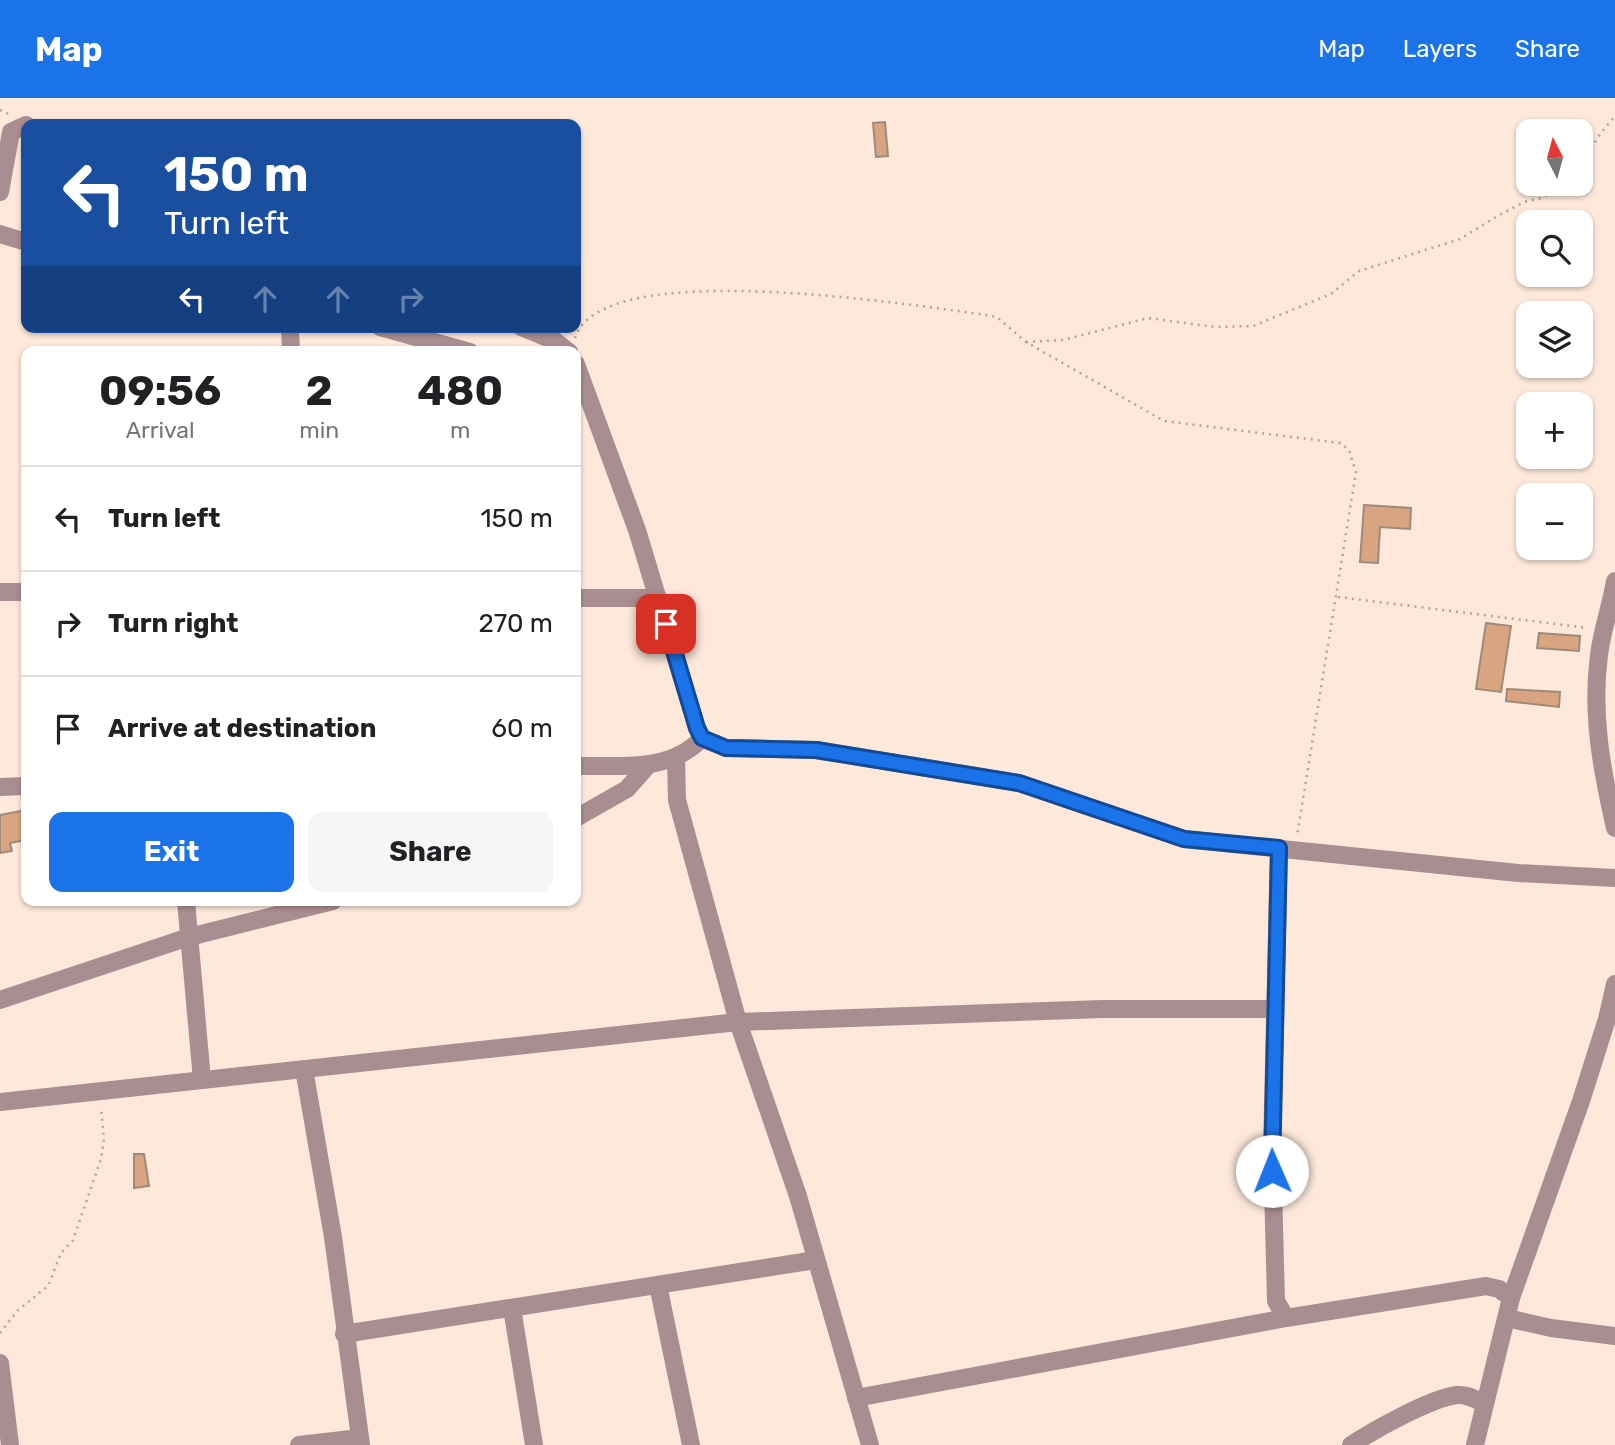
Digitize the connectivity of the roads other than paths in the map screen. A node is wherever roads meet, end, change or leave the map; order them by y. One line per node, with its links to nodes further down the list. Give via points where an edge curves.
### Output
1 (21, 127): 2 (street, via 11,131 7,141)
2 (0, 192)
3 (0, 234): 4 (street)
4 (21, 240)
5 (398, 333): 7 (street)
6 (536, 333): 8 (street)
7 (438, 346)
8 (567, 346)
9 (581, 382): 14 (street)
10 (1615, 580): 22 (street, via 1598,658 1596,718)
11 (0, 592): 12 (street)
12 (21, 592)
13 (581, 598): 14 (street)
14 (658, 598): 15 (street)
15 (702, 738): 16 (street); 23 (street, via 726,748 816,750 1019,783 1184,839)
16 (676, 759): 17 (street); 32 (street, via 677,800)
17 (649, 764): 18 (street); 21 (street, via 627,789)
18 (581, 766)
19 (21, 786): 20 (street)
20 (0, 787)
21 (581, 815)
22 (1615, 828)
23 (1287, 849): 24 (street, via 1518,873); 30 (street)
24 (1615, 878)
25 (186, 906): 27 (street)
26 (313, 906): 27 (street)
27 (189, 937): 29 (street); 34 (street)
28 (1615, 984): 31 (street)
29 (0, 1000)
30 (1275, 1009): 32 (street, via 1103,1009); 40 (street, via 1276,1301)
31 (1611, 1018): 38 (street)
32 (738, 1021): 33 (street); 36 (street)
33 (304, 1069): 34 (street); 42 (street, via 333,1237)
34 (202, 1080): 35 (street)
35 (0, 1102)
36 (816, 1260): 37 (street); 45 (street)
37 (659, 1284): 39 (street); 51 (street)
38 (1511, 1298): 40 (street, via 1486,1286); 41 (street)
39 (512, 1308): 42 (street); 50 (street)
40 (1286, 1318): 45 (street)
41 (1507, 1318): 43 (street); 46 (street)
42 (344, 1334): 47 (street)
43 (1615, 1336)
44 (0, 1363): 48 (street)
45 (856, 1398): 52 (street)
46 (1483, 1403): 53 (street, via 1455,1395); 54 (street)
47 (360, 1442): 49 (street)
48 (10, 1445)
49 (299, 1445)
50 (534, 1445)
51 (691, 1445)
52 (870, 1445)
53 (1351, 1445)
54 (1475, 1445)

